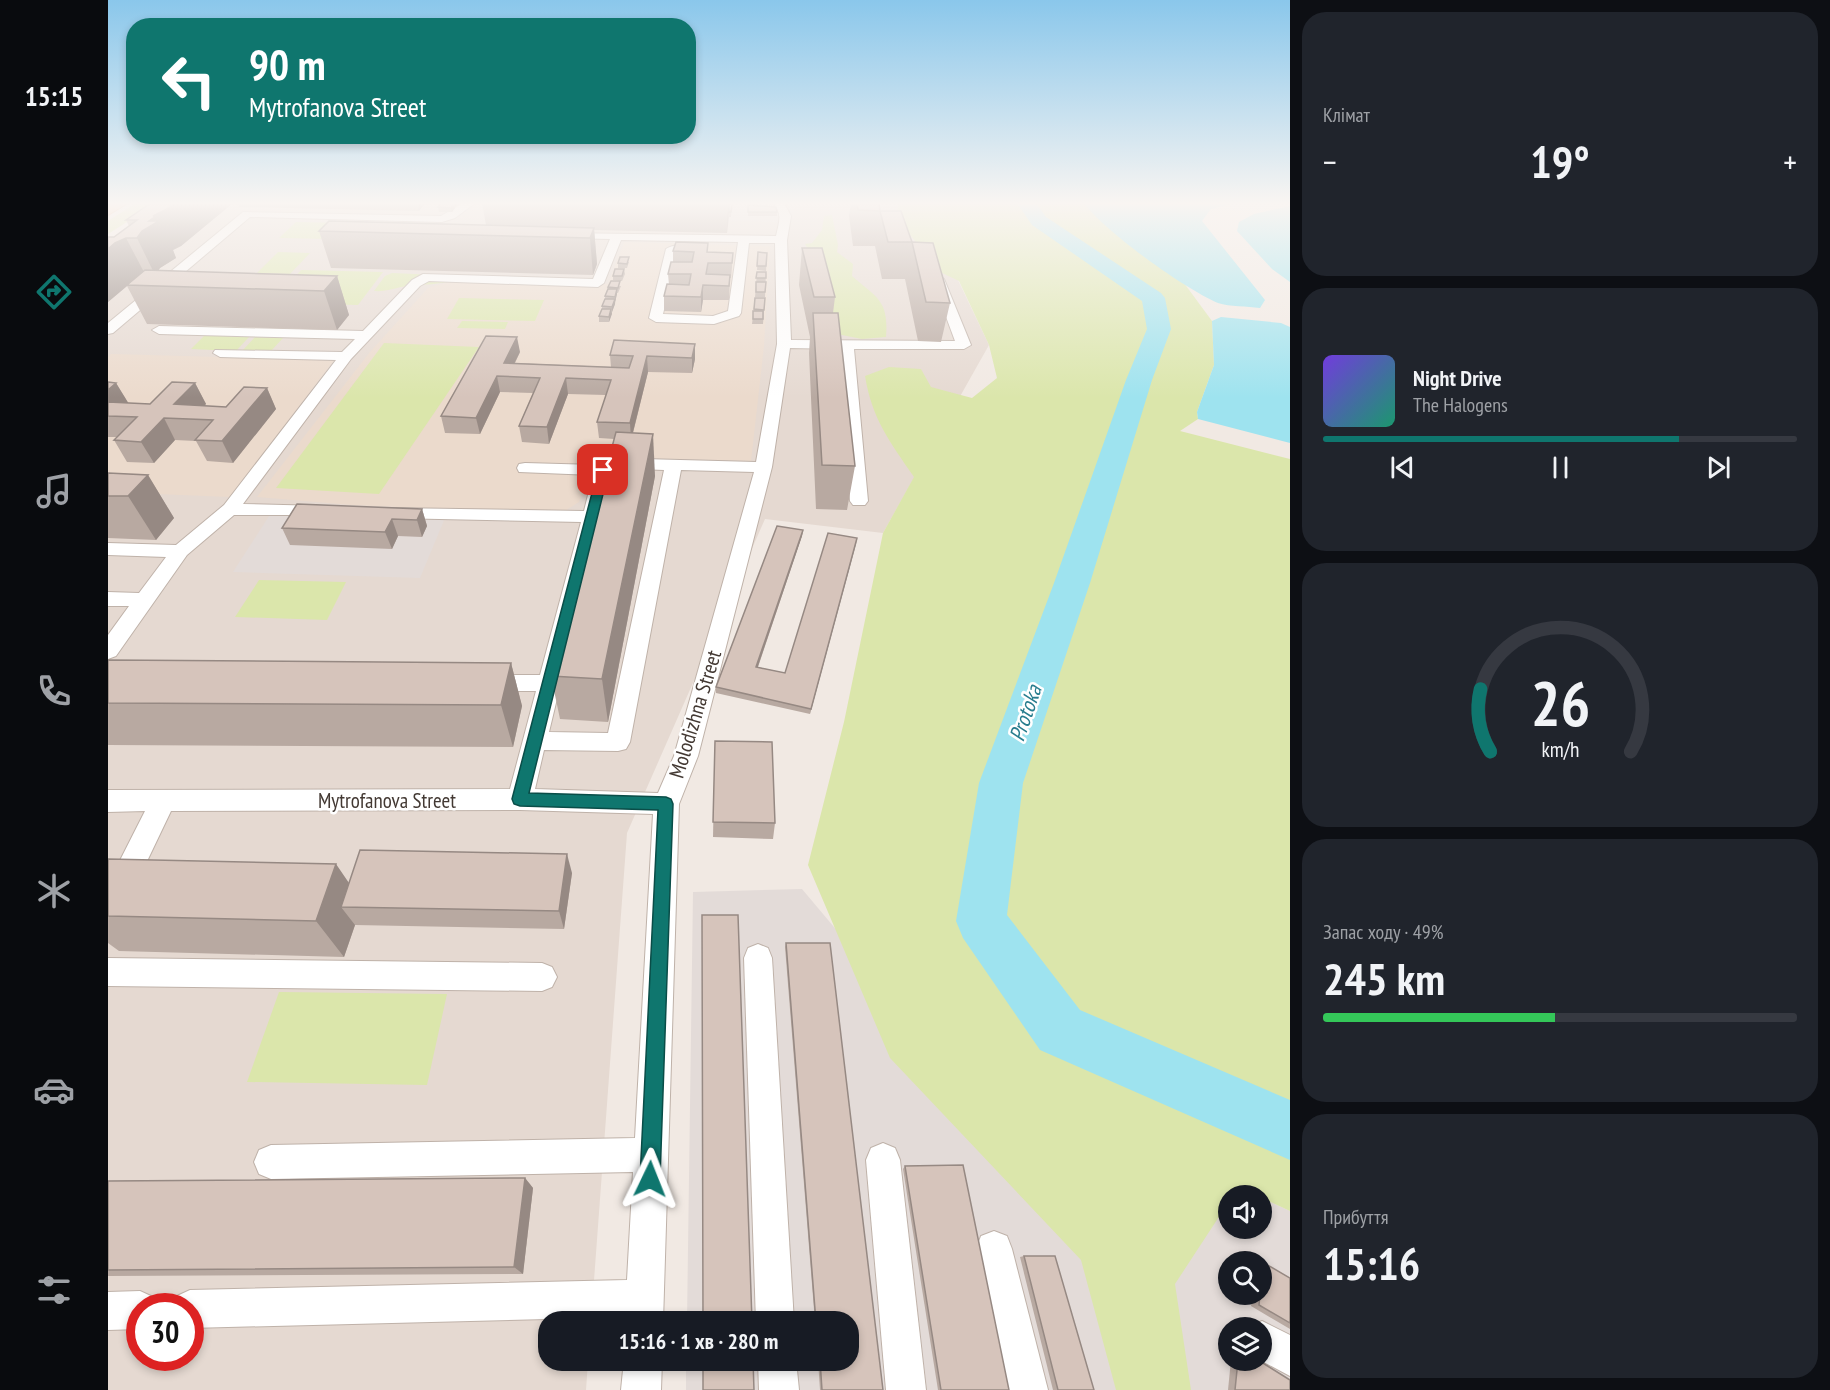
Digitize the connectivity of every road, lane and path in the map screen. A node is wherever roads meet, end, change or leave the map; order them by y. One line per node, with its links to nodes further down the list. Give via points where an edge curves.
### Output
1 (173, 268): 7 (street)
2 (601, 268): 9 (street, via 598,283 427,277 416,283)
3 (668, 268): 4 (street, via 656,318 714,320 734,313)
4 (740, 268)
5 (782, 268): 10 (street, Molodizhna Street)
6 (922, 273): 11 (street, via 938,279 964,345)
7 (108, 330)
8 (159, 330): 9 (street)
9 (366, 335): 13 (street)
10 (784, 344): 11 (street); 15 (street, Molodizhna Street)
11 (847, 345): 18 (street)
12 (220, 353): 13 (street)
13 (346, 356): 19 (street)
14 (672, 465): 15 (street); 17 (street, via 605,463); 30 (street, via 618,742)
15 (764, 467): 34 (street, Molodizhna Street, via 686,756)
16 (525, 468): 17 (street)
17 (603, 470): 22 (street)
18 (859, 501)
19 (230, 509): 20 (street); 24 (street)
20 (346, 512)
21 (370, 512): 22 (street)
22 (592, 517): 29 (street)
23 (108, 549): 24 (street)
24 (180, 550): 26 (street)
25 (108, 599): 26 (street)
26 (145, 600): 27 (street)
27 (108, 651)
28 (466, 683): 29 (street)
29 (549, 683): 30 (street)
30 (535, 741): 31 (street)
31 (520, 799): 33 (street, Mytrofanova Street); 34 (street, Mytrofanova Street)
32 (108, 801): 33 (street, Mytrofanova Street)
33 (163, 801): 35 (street)
34 (666, 804): 39 (street, Molodizhna Street)
35 (108, 913)
36 (758, 958): 47 (street)
37 (108, 972): 38 (street)
38 (542, 977)
39 (651, 1155): 41 (street); 45 (street, Molodizhna Street)
40 (883, 1161): 54 (street)
41 (271, 1162)
42 (994, 1249): 55 (street)
43 (204, 1309): 45 (street)
44 (126, 1310): 46 (street)
45 (645, 1310)
46 (108, 1311)
47 (774, 1311)
48 (1272, 1346): 49 (street)
49 (1290, 1357)
50 (642, 1371): 52 (street)
51 (778, 1371): 53 (street)
52 (641, 1390)
53 (779, 1390)
54 (906, 1390)
55 (1028, 1390)

